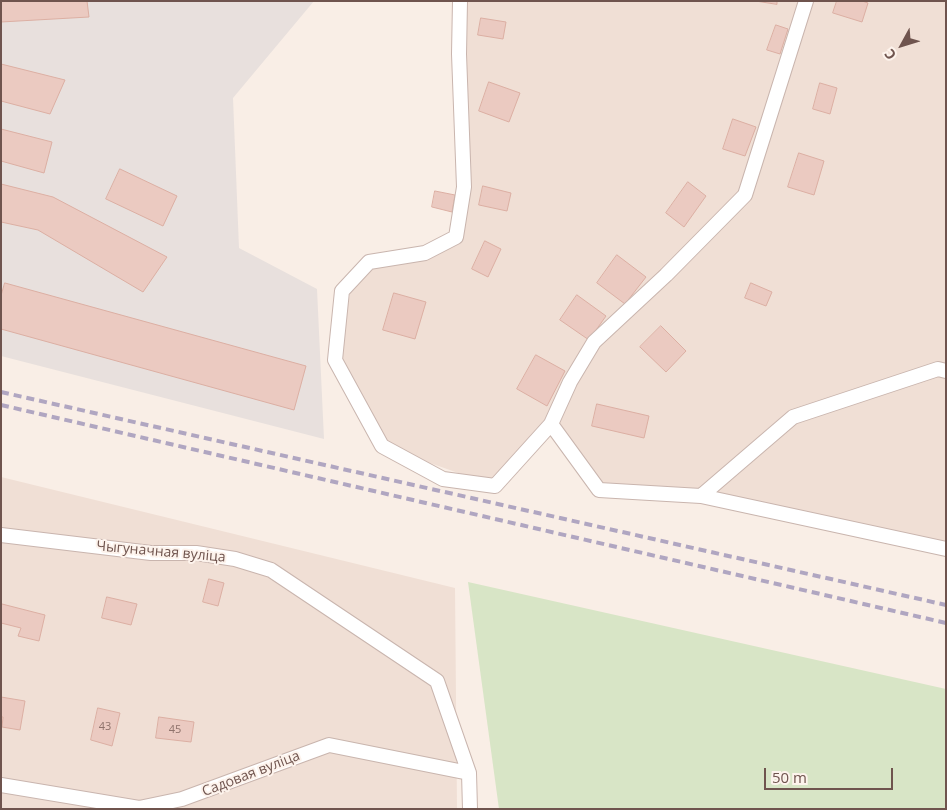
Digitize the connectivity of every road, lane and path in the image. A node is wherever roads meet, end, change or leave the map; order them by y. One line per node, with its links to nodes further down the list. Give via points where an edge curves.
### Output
1 (460, 1): 4 (street, via 464,187 456,237 425,253 369,262 342,291 335,360 382,446 443,479 495,486)
2 (806, 1): 4 (street, via 745,195 594,342 570,382)
3 (946, 371): 5 (street, via 938,369 793,417)
4 (551, 424): 5 (street, via 600,490)
5 (701, 496): 7 (street)
6 (1, 535): 8 (street, Чыгуначная вуліца, via 151,553 196,553 235,559 271,570 437,681)
7 (946, 549)
8 (469, 773): 9 (street, Садовая вуліца, via 329,744 182,799 139,808); 10 (street)
9 (1, 785)
10 (470, 809)

